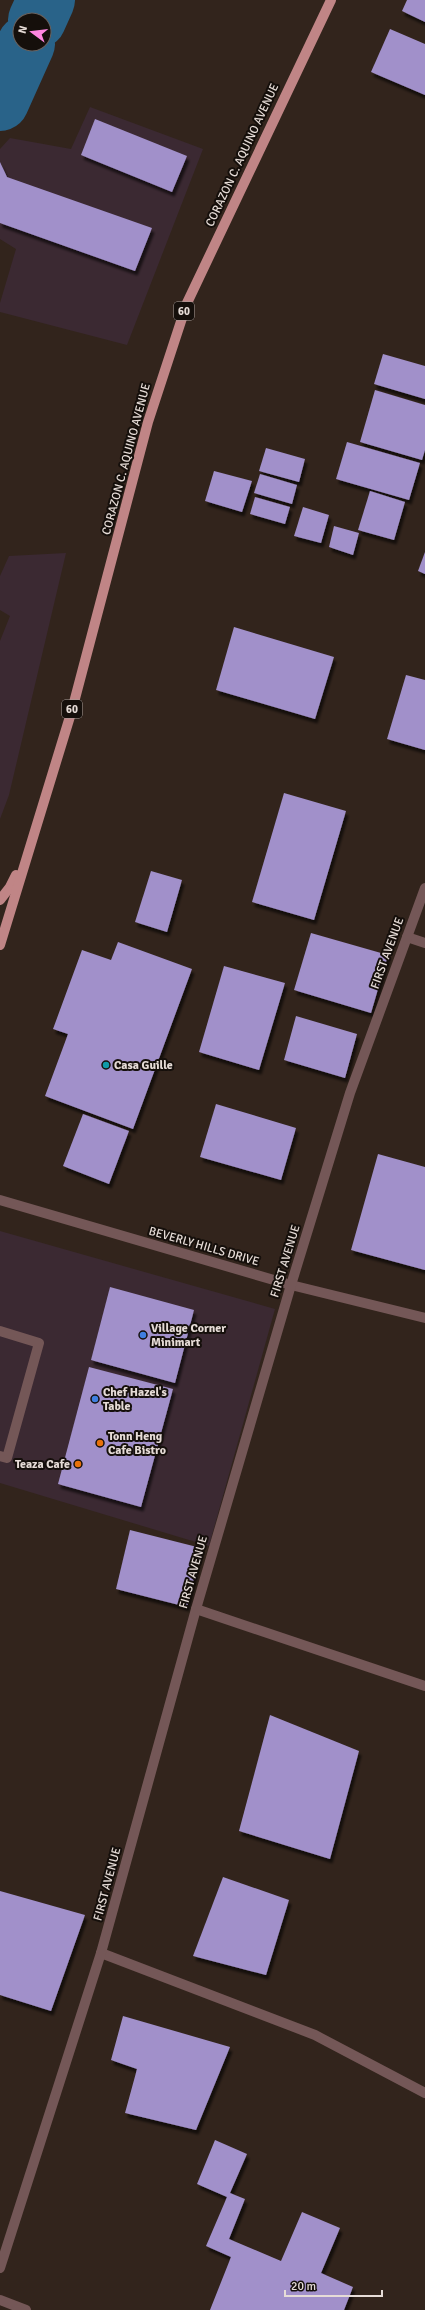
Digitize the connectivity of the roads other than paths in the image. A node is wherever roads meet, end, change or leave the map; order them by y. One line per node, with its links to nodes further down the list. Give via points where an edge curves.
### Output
1 (331, 0): 2 (main road, CORAZON C. AQUINO AVENUE / 60, via 187,303 148,422 93,634)
2 (34, 835): 4 (main road, 60, via 10,887); 7 (main road, CORAZON C. AQUINO AVENUE / 60)
3 (425, 888): 5 (street, FIRST AVENUE)
4 (0, 900)
5 (407, 937): 6 (street); 9 (street, FIRST AVENUE, via 350,1093)
6 (425, 943)
7 (0, 945)
8 (0, 1200): 9 (street, BEVERLY HILLS DRIVE)
9 (291, 1285): 10 (street, BEVERLY HILLS DRIVE); 13 (street, FIRST AVENUE)
10 (425, 1318)
11 (0, 1331): 12 (street, via 39,1343 7,1458)
12 (0, 1456)
13 (196, 1609): 14 (street); 15 (street, FIRST AVENUE)
14 (425, 1686)
15 (101, 1953): 16 (street, via 315,2035); 17 (street, FIRST AVENUE)
16 (425, 2092)
17 (0, 2268)
18 (0, 2300): 19 (street)
19 (26, 2310)

